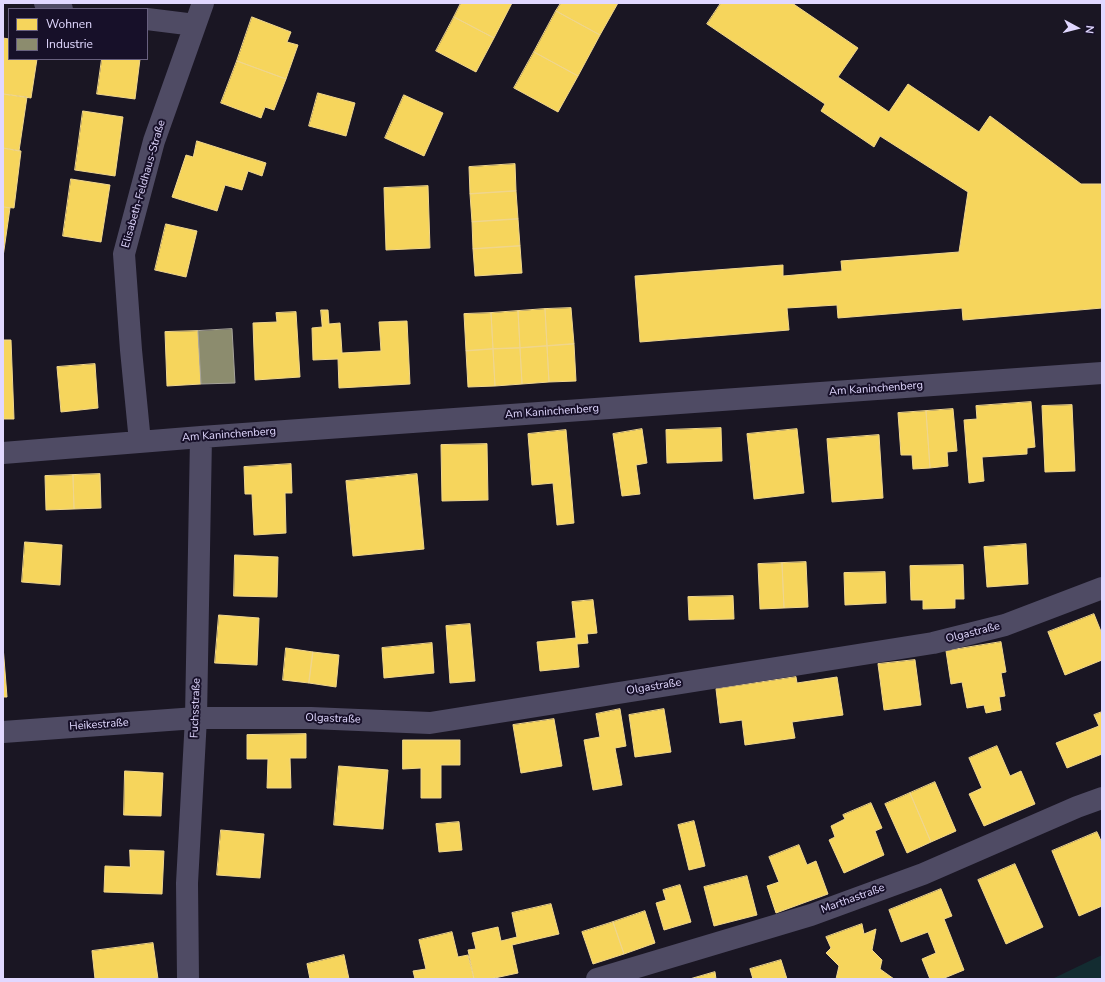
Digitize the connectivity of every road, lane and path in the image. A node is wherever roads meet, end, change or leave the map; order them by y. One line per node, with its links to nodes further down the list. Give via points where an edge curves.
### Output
1 (45, 3): 3 (street)
2 (203, 3): 5 (street, Elisabeth-Feldhaus-Straße)
3 (54, 8)
4 (148, 19): 5 (street)
5 (195, 25): 8 (street, Elisabeth-Feldhaus-Straße, via 154,141 124,254)
6 (1102, 373): 7 (street, Am Kaninchenberg)
7 (201, 437): 8 (street, Am Kaninchenberg); 11 (street, Fuchsstraße)
8 (140, 442): 9 (street, Am Kaninchenberg)
9 (3, 453)
10 (1102, 588): 11 (street, Olgastraße, via 1005,625 933,643 430,723 311,718)
11 (196, 718): 12 (street, Heikestraße); 14 (street, Fuchsstraße, via 188,883)
12 (3, 732)
13 (1102, 798): 15 (street, Marthastraße, via 923,874 811,915)
14 (188, 979)
15 (597, 979)

